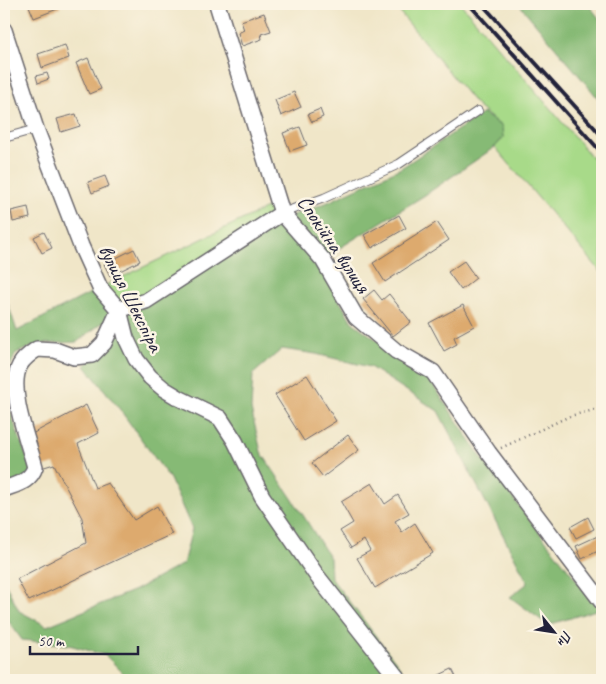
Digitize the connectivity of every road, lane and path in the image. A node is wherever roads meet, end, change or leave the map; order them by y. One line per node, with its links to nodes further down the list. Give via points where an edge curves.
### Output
1 (217, 4): 6 (street, Спокійна вулиця)
2 (4, 30): 4 (street, вулиця Шекспіра)
3 (478, 111): 6 (lane, via 399,164)
4 (36, 128): 5 (lane); 7 (street, вулиця Шекспіра, via 100,288)
5 (4, 138)
6 (282, 213): 7 (street, via 146,301); 9 (street, Спокійна вулиця, via 323,260 356,317 396,351 433,372)
7 (119, 310): 10 (street, via 104,343 92,355 74,357 55,350 37,349 20,363 15,376 16,397 35,467 25,481); 12 (street, вулиця Шекспіра, via 126,338 136,358 164,389 220,418 235,440 262,496 317,576)
8 (602, 408): 9 (path, via 570,416)
9 (489, 453): 11 (street, Спокійна вулиця)
10 (4, 489)
11 (602, 602)
12 (399, 680)

